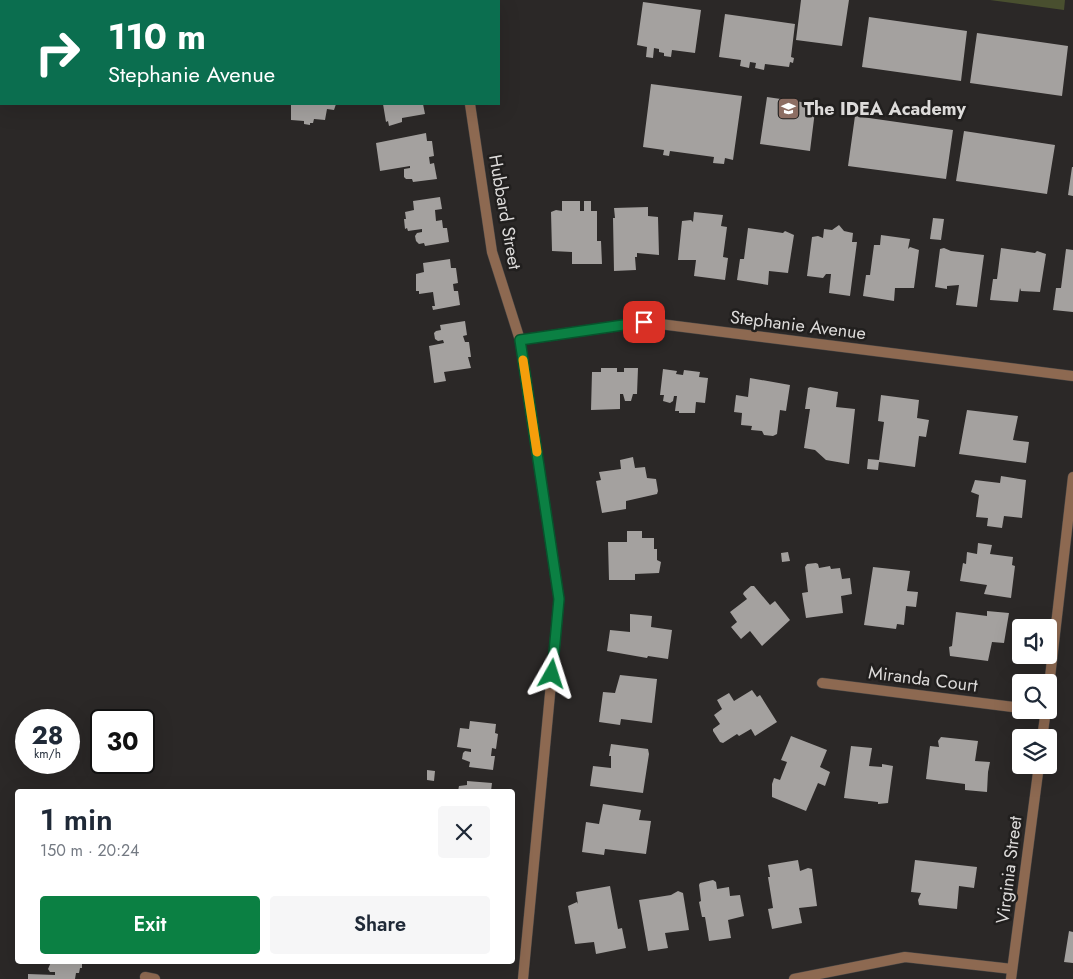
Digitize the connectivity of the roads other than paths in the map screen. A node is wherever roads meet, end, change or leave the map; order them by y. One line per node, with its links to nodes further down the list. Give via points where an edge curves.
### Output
1 (470, 105): 2 (street, Hubbard Street, via 492,252)
2 (520, 340): 3 (street, Stephanie Avenue, via 644,322); 10 (street, Hubbard Street, via 559,599)
3 (1073, 376)
4 (1073, 477): 5 (street)
5 (1050, 674)
6 (822, 683): 7 (street, Miranda Court)
7 (1012, 707)
8 (1038, 774): 9 (street, Virginia Street)
9 (1012, 974): 11 (street, via 905,957)
10 (522, 979)
11 (794, 979)

